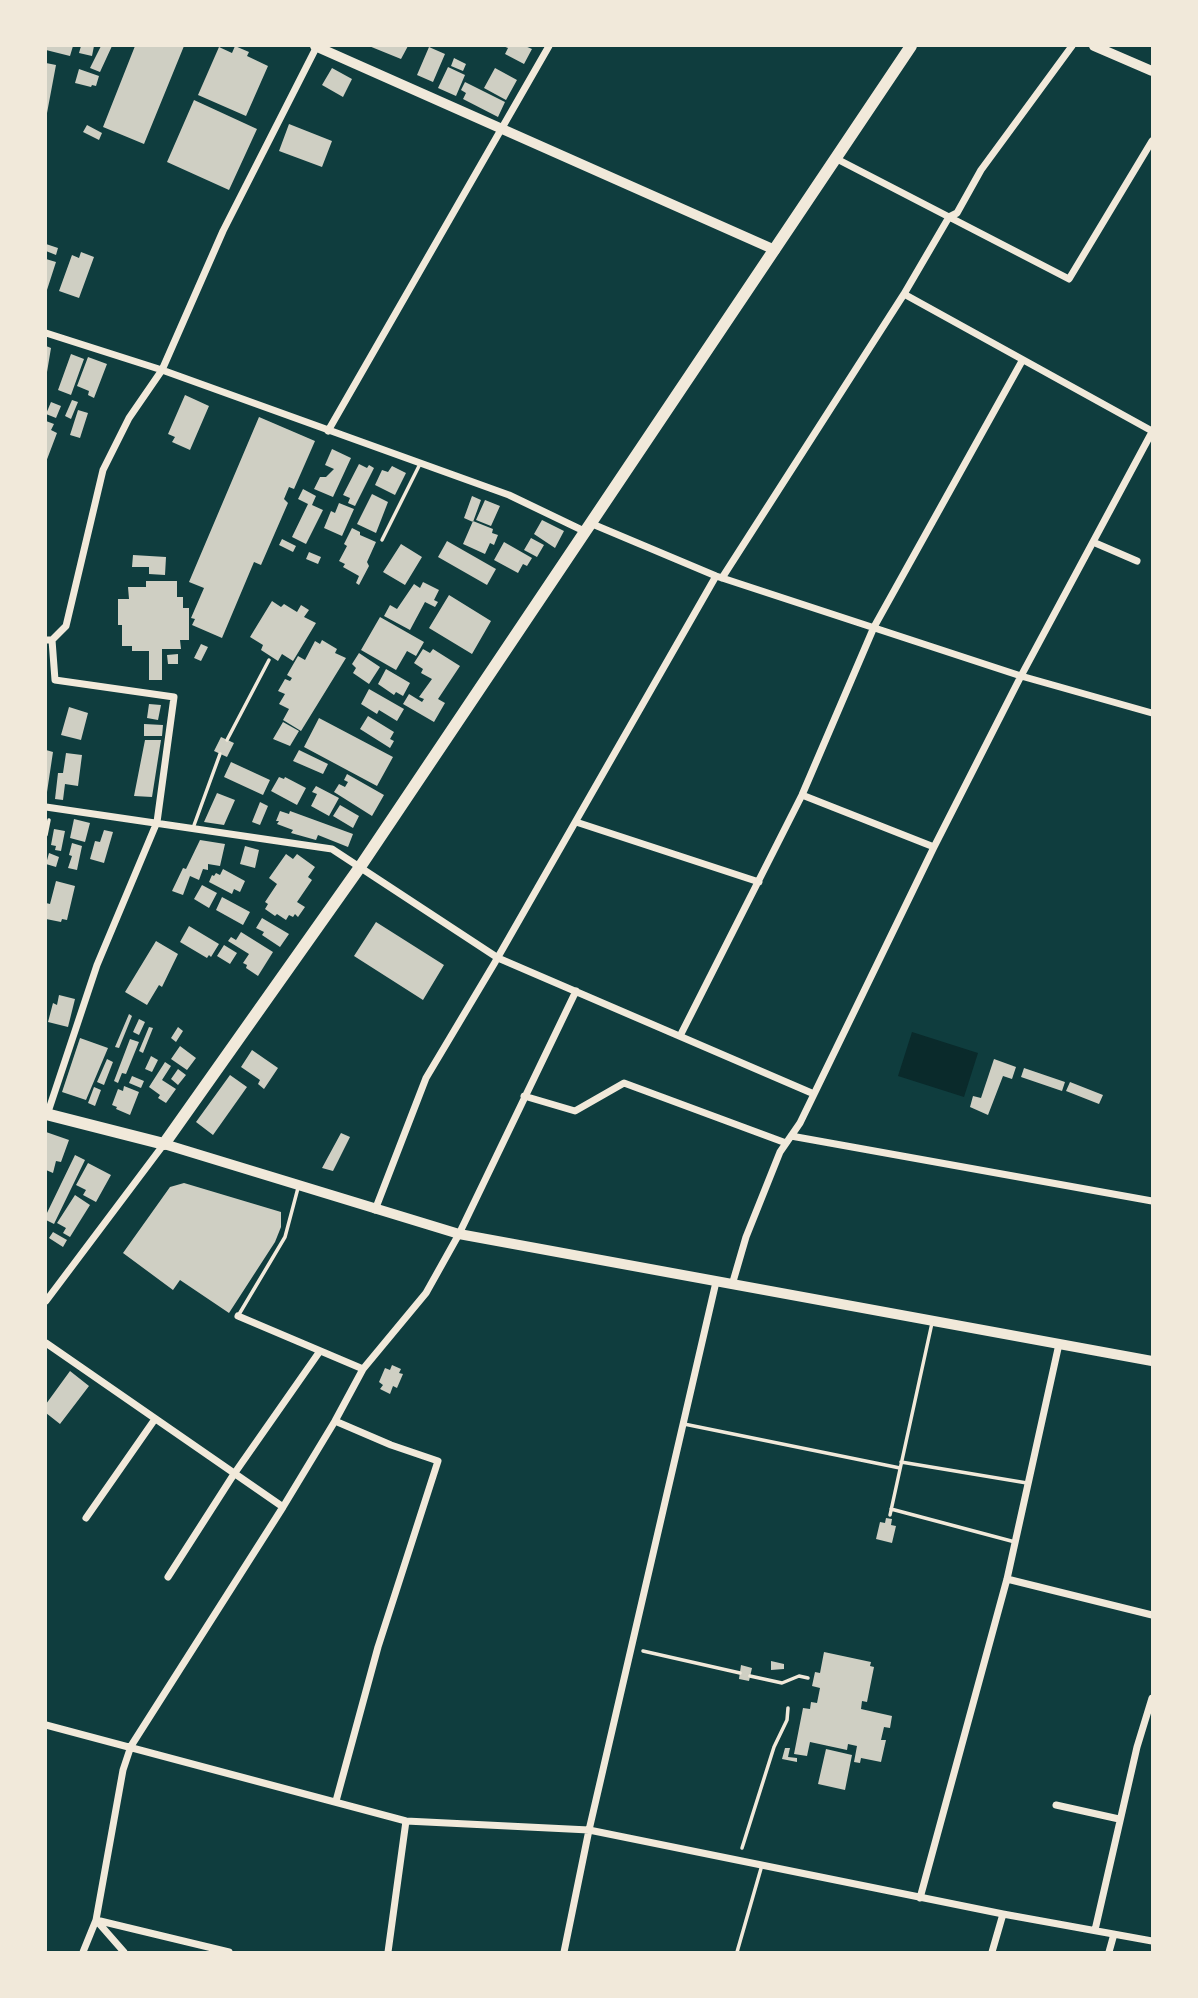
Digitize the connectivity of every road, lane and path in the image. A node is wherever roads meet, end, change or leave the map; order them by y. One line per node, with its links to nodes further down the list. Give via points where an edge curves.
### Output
1 (316, 46): 7 (street); 15 (street, via 223,231)
2 (549, 46): 7 (street)
3 (911, 46): 9 (main road)
4 (1072, 46): 10 (street, via 981,170 957,213)
5 (1094, 46): 6 (street)
6 (1153, 71)
7 (502, 129): 11 (street); 16 (street)
8 (1153, 141): 10 (street, via 1069,279)
9 (834, 157): 10 (street); 11 (main road)
10 (949, 218): 12 (street)
11 (775, 250): 19 (main road)
12 (904, 293): 14 (street); 23 (street)
13 (46, 333): 15 (street)
14 (1022, 361): 17 (street); 24 (street)
15 (162, 370): 16 (street); 25 (street, via 129,418 103,470 66,626)
16 (328, 431): 18 (street)
17 (1153, 431): 21 (street)
18 (420, 464): 19 (street); 20 (lane)
19 (587, 527): 23 (street); 37 (main road)
20 (382, 540)
21 (1093, 542): 22 (street); 27 (street)
22 (1137, 561)
23 (719, 577): 24 (street); 34 (street)
24 (874, 627): 27 (street); 31 (street)
25 (49, 640): 33 (street, via 55,680 174,697)
26 (269, 660): 29 (path)
27 (1021, 676): 28 (street); 36 (street)
28 (1153, 713)
29 (227, 740)
30 (220, 754): 35 (lane)
31 (802, 795): 36 (street); 38 (street)
32 (46, 807): 33 (street)
33 (157, 822): 35 (street); 44 (street, via 97,965)
34 (576, 822): 38 (street); 39 (street)
35 (193, 828): 37 (street, via 332,849)
36 (934, 847): 42 (street)
37 (360, 867): 39 (street); 46 (main road)
38 (759, 881): 41 (street)
39 (498, 958): 40 (street); 49 (street, via 426,1079)
40 (576, 991): 41 (street); 43 (street)
41 (680, 1036): 42 (street)
42 (814, 1094): 45 (street)
43 (524, 1096): 45 (street, via 575,1111 624,1083); 50 (street)
44 (46, 1115): 46 (main road)
45 (789, 1139): 48 (street); 52 (street, via 746,1237)
46 (164, 1144): 47 (street); 53 (street)
47 (298, 1186): 49 (street); 54 (lane, via 285,1237)
48 (1153, 1201)
49 (376, 1210): 50 (street)
50 (458, 1234): 51 (street); 60 (street, via 426,1293)
51 (716, 1282): 52 (street); 63 (street)
52 (732, 1285): 55 (street)
53 (46, 1301)
54 (239, 1316): 58 (street)
55 (933, 1321): 57 (street); 64 (lane)
56 (46, 1343): 61 (street)
57 (1059, 1344): 59 (street); 67 (street)
58 (320, 1351): 60 (street); 66 (street)
59 (1153, 1360)
60 (363, 1369): 62 (street)
61 (155, 1419): 66 (street); 69 (street)
62 (335, 1421): 68 (street); 82 (street, via 438,1461 378,1647)
63 (684, 1424): 65 (lane); 74 (street)
64 (901, 1462): 65 (lane); 67 (lane)
65 (900, 1468): 70 (lane, via 890,1512)
66 (234, 1474): 68 (street); 71 (street)
67 (1029, 1483): 70 (street)
68 (283, 1507): 81 (street)
69 (86, 1518)
70 (1015, 1542): 72 (street)
71 (168, 1577)
72 (1007, 1579): 73 (street); 89 (street)
73 (1153, 1615)
74 (631, 1649): 75 (path); 86 (street)
75 (740, 1673)
76 (750, 1676): 77 (path, via 782,1683 799,1676)
77 (808, 1678)
78 (1153, 1698): 84 (street)
79 (788, 1708): 87 (path)
80 (46, 1725): 81 (street)
81 (131, 1746): 82 (street); 91 (street, via 122,1770)
82 (336, 1801): 85 (street)
83 (1056, 1805): 84 (street)
84 (1119, 1819): 92 (street)
85 (406, 1821): 86 (street); 98 (street)
86 (589, 1830): 87 (street); 99 (street)
87 (738, 1861): 88 (street)
88 (762, 1865): 89 (street); 100 (lane)
89 (920, 1898): 90 (street)
90 (1003, 1914): 92 (street); 101 (street)
91 (96, 1920): 95 (street); 96 (street); 97 (street)
92 (1095, 1930): 93 (street)
93 (1114, 1934): 94 (street); 102 (street)
94 (1153, 1941)
95 (83, 1952)
96 (124, 1952)
97 (229, 1952)
98 (388, 1952)
99 (564, 1952)
100 (737, 1952)
101 (992, 1952)
102 (1109, 1952)

